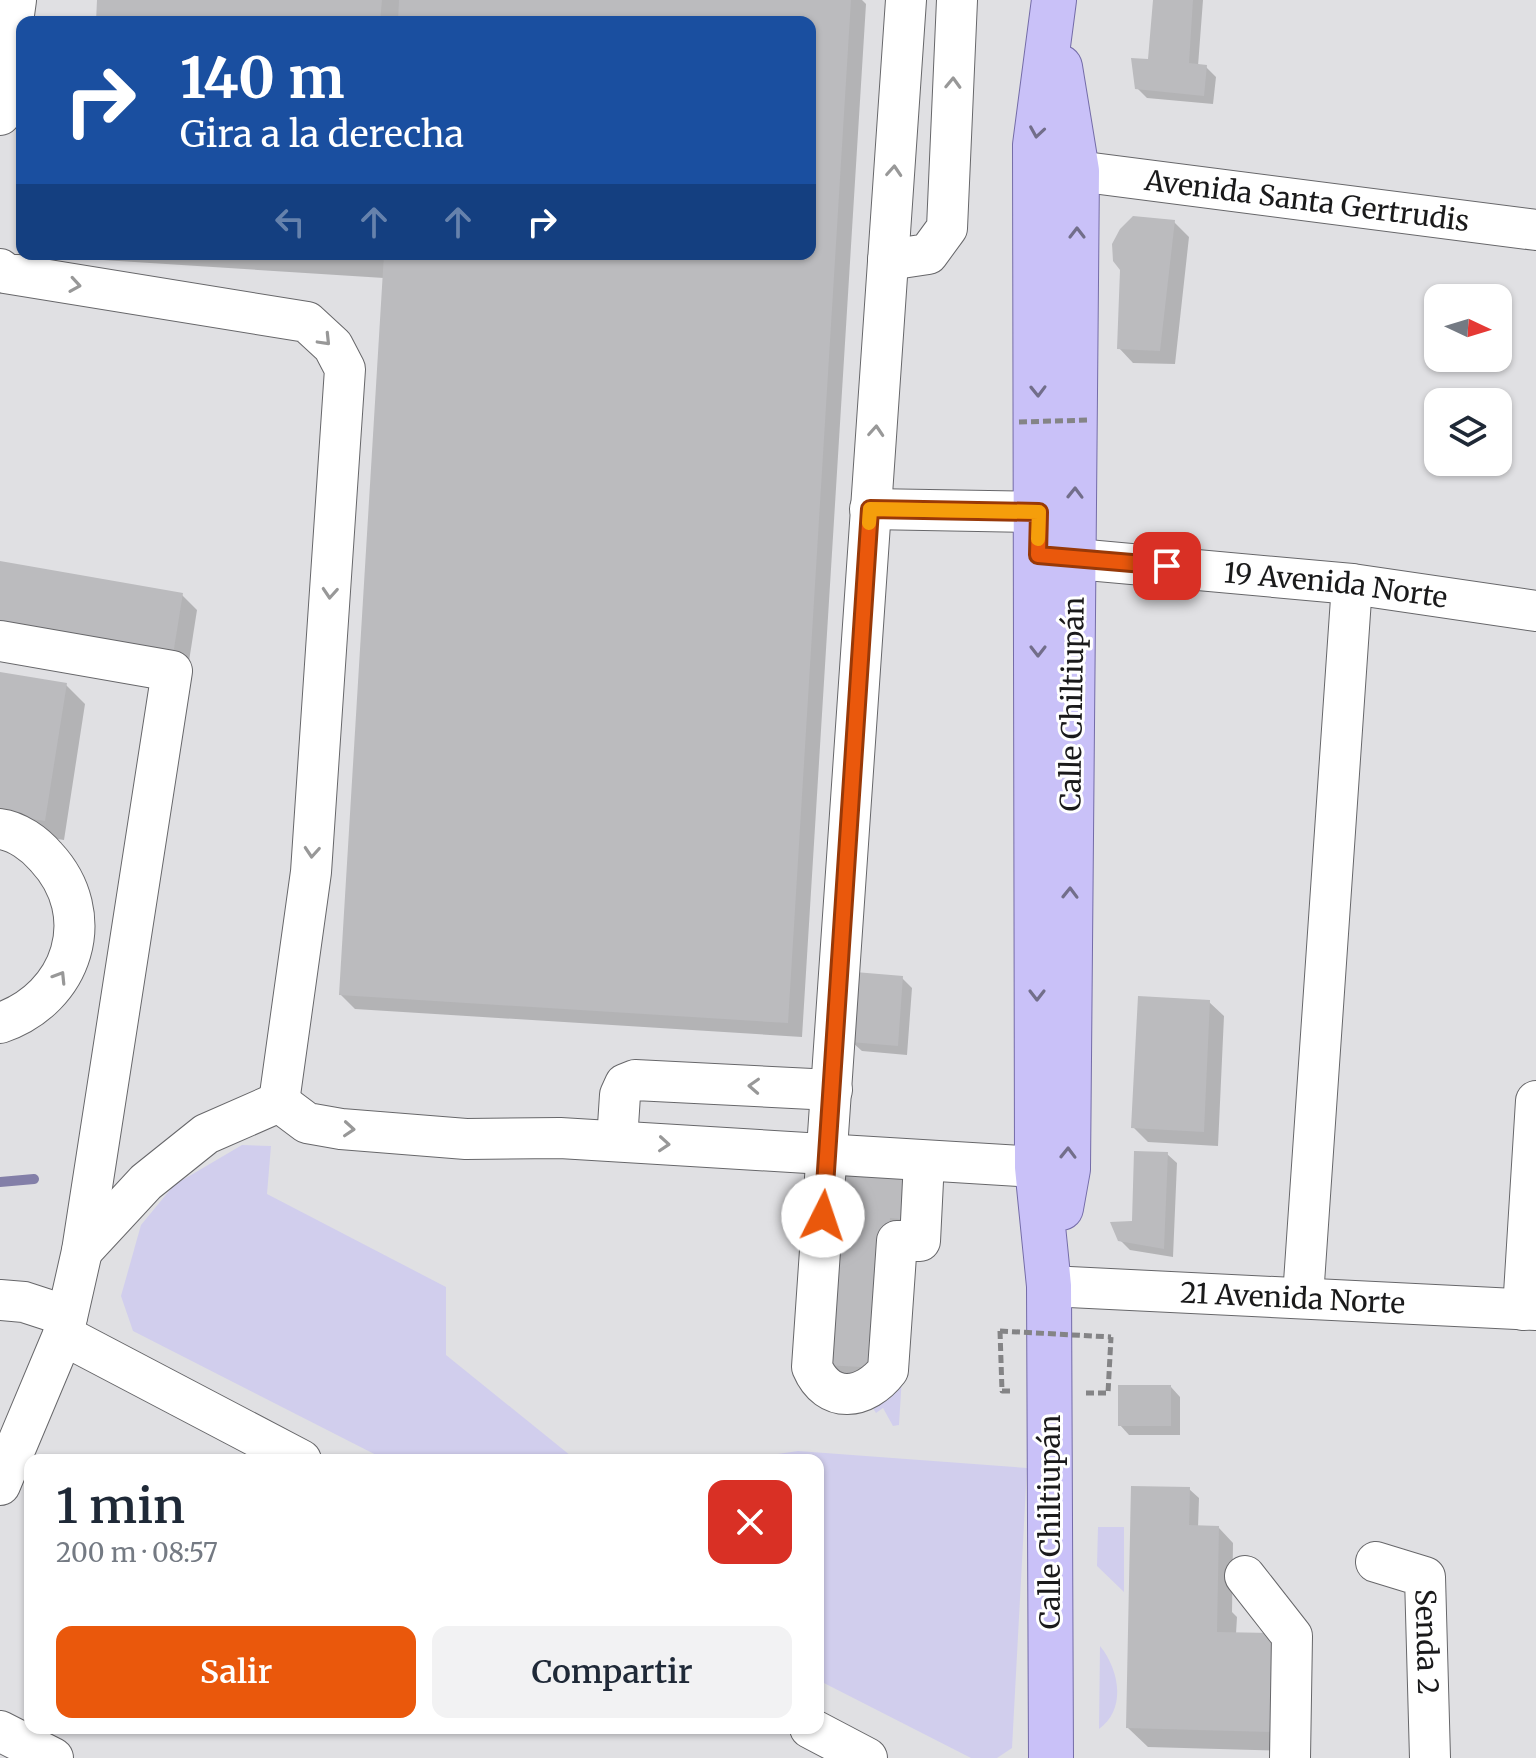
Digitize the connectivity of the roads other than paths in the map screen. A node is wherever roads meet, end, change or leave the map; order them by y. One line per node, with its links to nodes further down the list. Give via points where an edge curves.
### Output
1 (16, 0): 5 (street)
2 (906, 0): 8 (street, one-way to 2)
3 (957, 0): 8 (street, one-way to 3, via 928,254 947,228)
4 (1054, 13): 6 (main road, Calle Chiltiupán); 11 (main road, Calle Chiltiupán, one-way to 11, via 1035,145)
5 (0, 115)
6 (1077, 171): 7 (street, Avenida Santa Gertrudis); 12 (main road, Calle Chiltiupán, one-way to 6)
7 (1536, 230)
8 (888, 260): 10 (street, one-way to 8)
9 (0, 269): 22 (street, one-way to 22, via 307,322 333,346 345,369 311,872)
10 (870, 509): 11 (street); 20 (street)
11 (1039, 512): 12 (main road, Calle Chiltiupán)
12 (1056, 556): 13 (street, 19 Avenida Norte); 26 (main road, Calle Chiltiupán, one-way to 26); 28 (main road, Calle Chiltiupán, one-way to 12, via 1068,1169)
13 (1352, 584): 14 (street, 19 Avenida Norte); 29 (street)
14 (1536, 611)
15 (0, 641): 18 (street, via 172,671)
16 (0, 829): 17 (street, via 37,846 60,871 73,903)
17 (75, 928): 18 (street); 19 (street, one-way to 17, via 22,1015 48,995 66,968)
18 (129, 935): 27 (street)
19 (0, 1023)
20 (832, 1090): 23 (street, one-way to 23, via 635,1080 625,1084 620,1095); 24 (street)
21 (1536, 1101): 31 (street)
22 (279, 1102): 23 (street, one-way to 23, via 307,1123 341,1129 466,1139); 27 (street, via 206,1134 146,1182)
23 (617, 1141): 24 (street, one-way to 24)
24 (827, 1156): 25 (street); 25 (street, via 812,1367 819,1383 830,1390 863,1394 888,1370 897,1241 920,1241)
25 (924, 1161): 26 (street)
26 (1037, 1167): 28 (main road, Calle Chiltiupán)
27 (82, 1251): 32 (street)
28 (1049, 1286): 29 (street, 21 Avenida Norte); 41 (main road, Calle Chiltiupán)
29 (1303, 1297): 31 (street, 21 Avenida Norte)
30 (0, 1300): 32 (street, via 24,1302)
31 (1530, 1310)
32 (65, 1326): 33 (street); 34 (street)
33 (290, 1454)
34 (0, 1485)
35 (1376, 1562): 43 (street, Senda 2, via 1425,1577)
36 (1245, 1576): 42 (street, via 1292,1636)
37 (0, 1731): 39 (street)
38 (821, 1734): 40 (street)
39 (53, 1758)
40 (867, 1758)
41 (1051, 1758)
42 (1290, 1758)
43 (1430, 1758)

